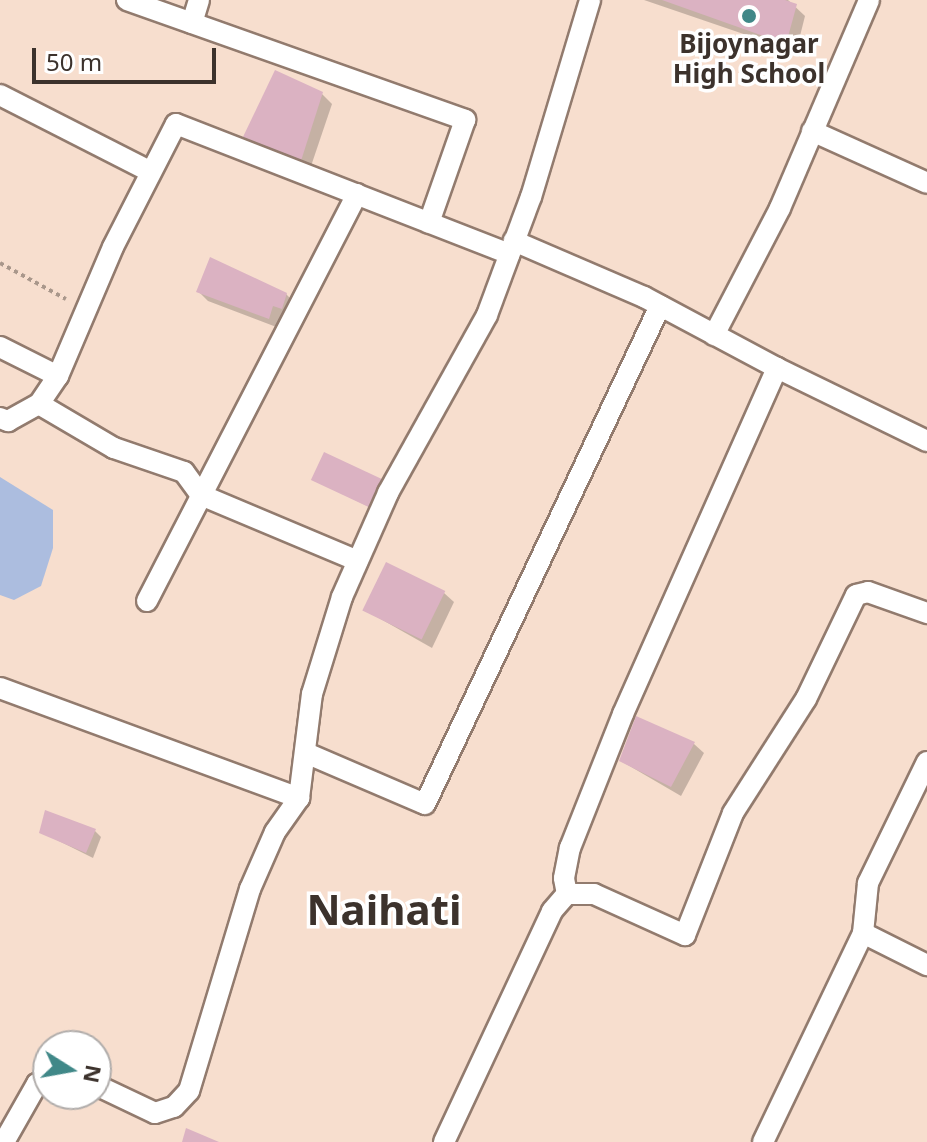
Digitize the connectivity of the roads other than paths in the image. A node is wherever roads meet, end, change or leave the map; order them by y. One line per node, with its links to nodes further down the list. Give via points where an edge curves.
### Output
1 (127, 0): 5 (street)
2 (199, 0): 5 (street)
3 (590, 0): 12 (street)
4 (869, 0): 7 (street)
5 (192, 23): 11 (street, via 465,120)
6 (0, 95): 8 (street)
7 (812, 131): 9 (street); 14 (street, via 780,208)
8 (151, 172): 10 (street, via 176,124); 17 (street)
9 (927, 183)
10 (357, 194): 11 (street); 21 (street)
11 (429, 223): 12 (street)
12 (512, 248): 13 (street); 22 (street, via 487,315 388,493)
13 (660, 306): 14 (street); 26 (street, via 425,804)
14 (714, 335): 16 (street)
15 (0, 347): 17 (street)
16 (777, 368): 20 (street); 29 (street, via 623,714 570,848 564,878)
17 (58, 376): 18 (street)
18 (39, 404): 19 (street, via 8,421); 21 (street, via 114,448 184,472)
19 (0, 418)
20 (927, 441)
21 (201, 495): 22 (street); 23 (street)
22 (358, 561): 26 (street, via 312,694)
23 (147, 601)
24 (927, 613): 29 (street, via 868,592 856,595 806,699 733,813 685,935 594,894)
25 (0, 688): 28 (street)
26 (306, 753): 28 (street)
27 (927, 762): 30 (street, via 868,883)
28 (299, 798): 33 (street, via 275,832 250,889 189,1091 174,1107 155,1113)
29 (567, 894): 35 (street, via 552,911)
30 (863, 933): 31 (street); 36 (street)
31 (927, 965)
32 (32, 1093): 34 (street)
33 (112, 1093)
34 (5, 1142)
35 (444, 1142)
36 (763, 1142)

